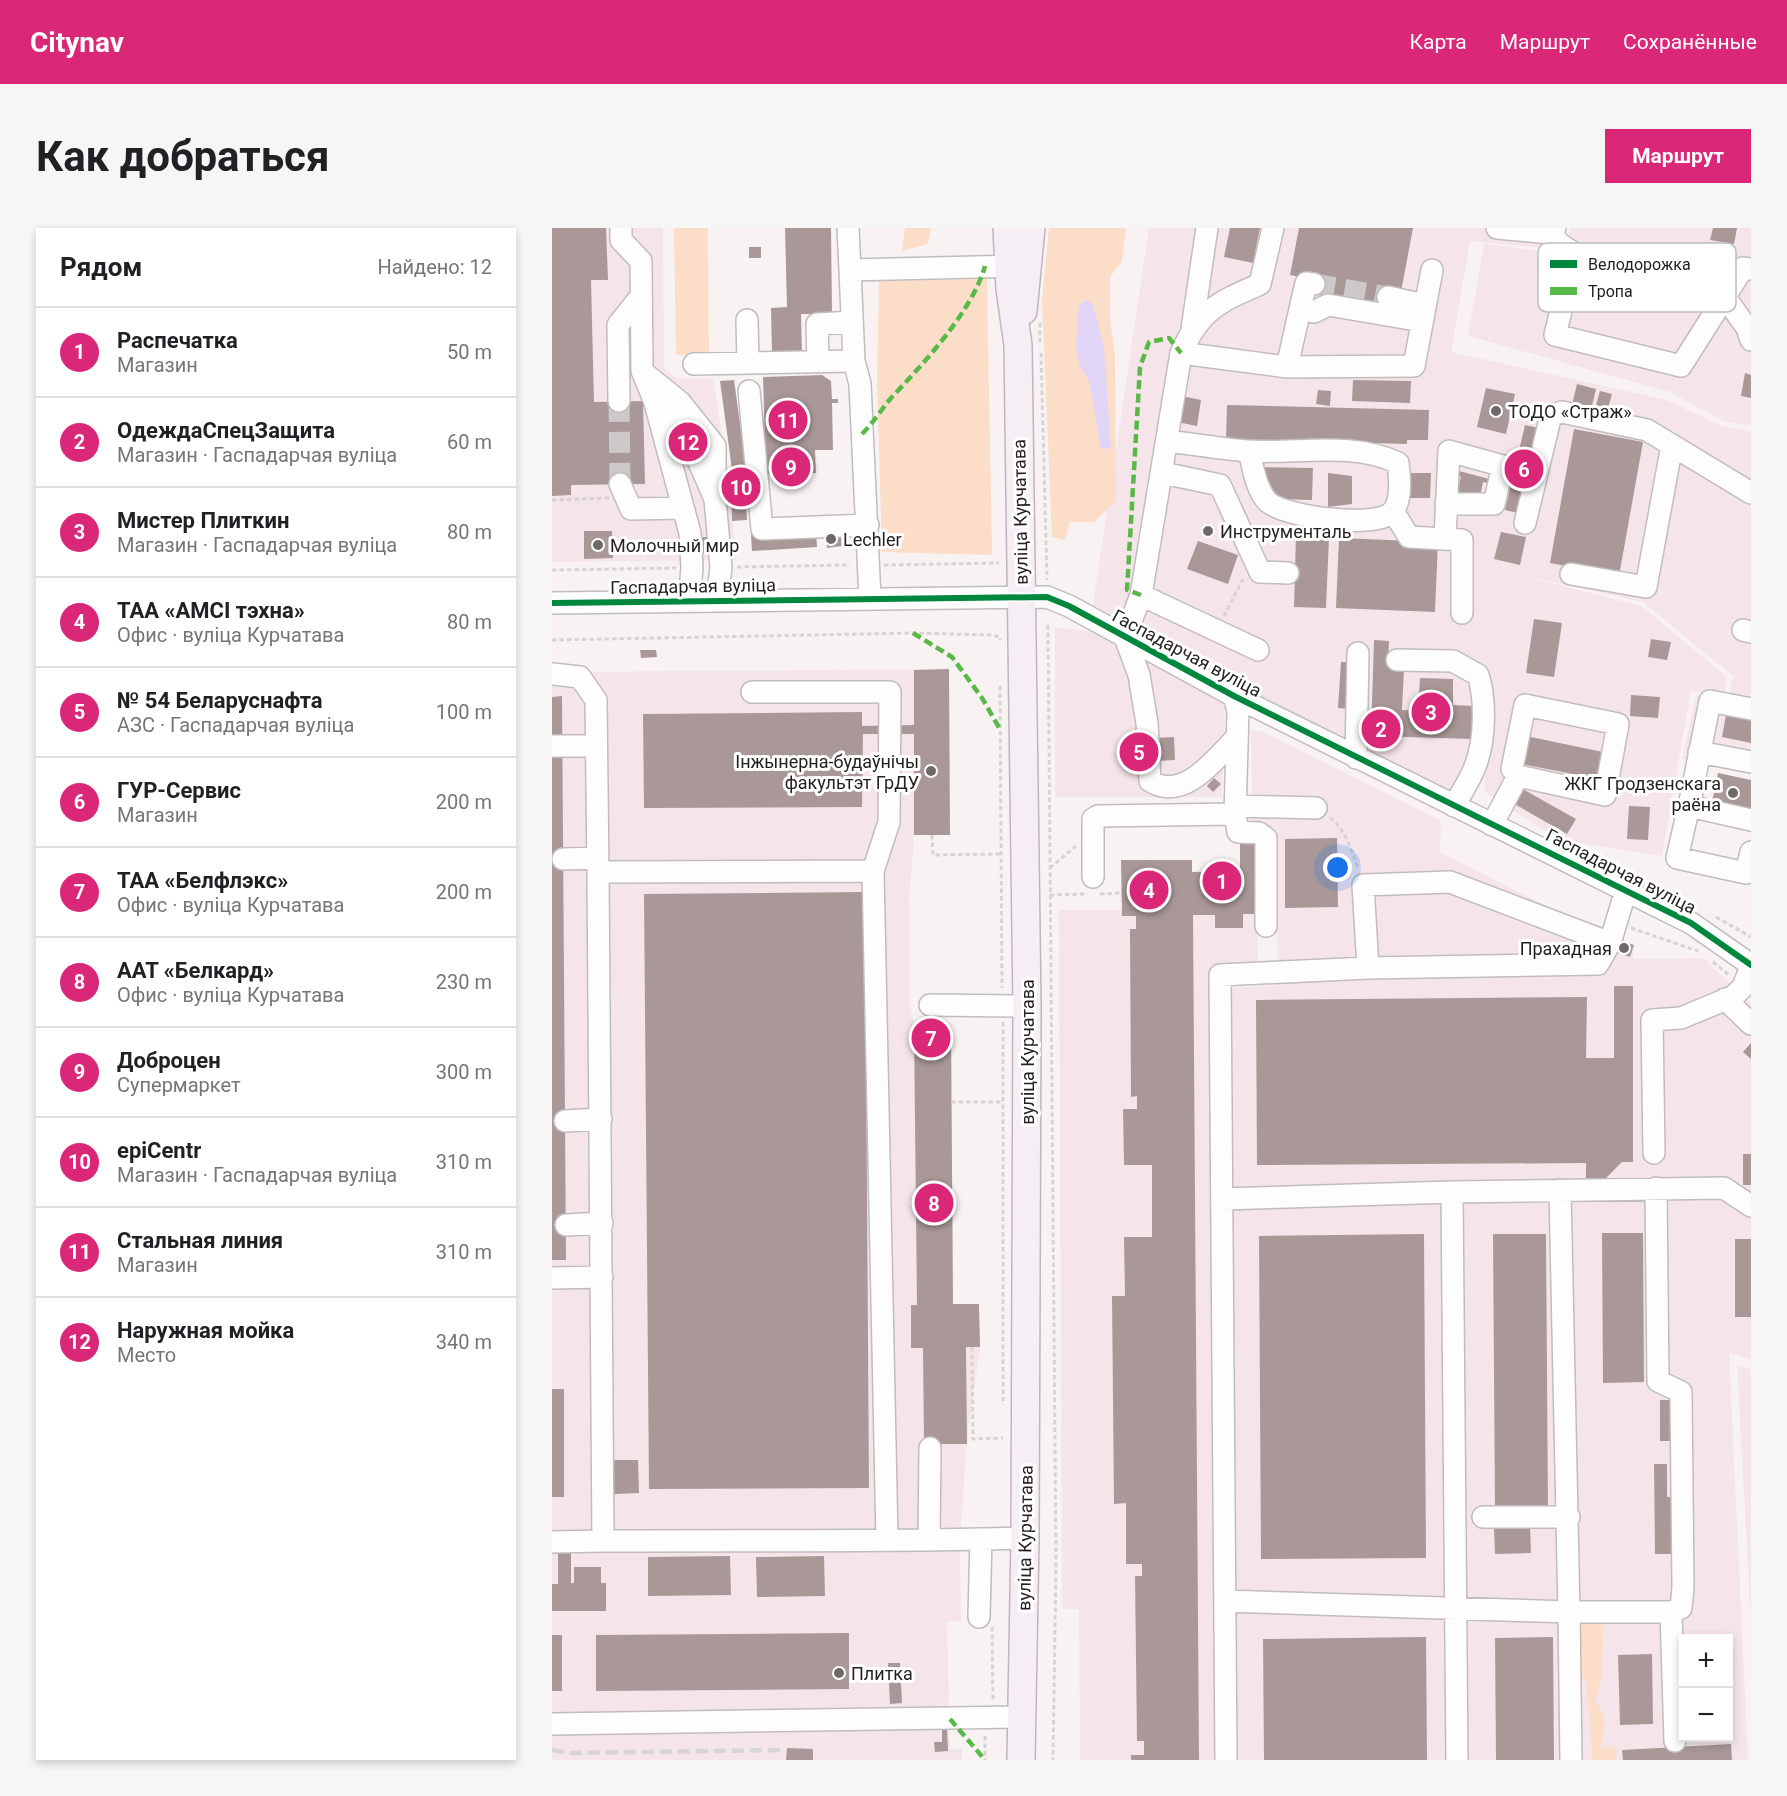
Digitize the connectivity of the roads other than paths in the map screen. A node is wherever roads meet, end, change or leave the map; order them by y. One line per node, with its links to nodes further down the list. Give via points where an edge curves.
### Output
1 (621, 228): 15 (street, via 621,240 641,261)
2 (848, 228): 11 (street)
3 (1007, 228): 9 (main road, вуліца Курчатава)
4 (1031, 228): 9 (main road, вуліца Курчатава)
5 (1207, 228): 24 (street)
6 (1273, 228): 24 (street, via 1260,284 1220,301)
7 (1497, 228): 8 (street)
8 (1553, 231)
9 (1018, 266): 11 (street); 54 (main road, вуліца Курчатава)
10 (1751, 269): 13 (street, via 1743,268)
11 (850, 270): 23 (street)
12 (1432, 270): 21 (street)
13 (1736, 279)
14 (1314, 284): 17 (street, via 1306,283)
15 (641, 296): 32 (street); 35 (street, via 618,325)
16 (1388, 297): 21 (street)
17 (1300, 309): 21 (street, via 1314,312 1328,305); 31 (street)
18 (1561, 312): 19 (street, via 1555,335 1681,366)
19 (1715, 312)
20 (1736, 312): 25 (street)
21 (1424, 313): 31 (street, via 1414,366)
22 (747, 320): 29 (street)
23 (852, 322): 27 (street); 28 (street, via 817,324)
24 (1192, 329): 26 (street)
25 (1751, 340)
26 (1181, 354): 31 (street); 37 (street)
27 (854, 361): 28 (street); 49 (street, via 860,384)
28 (818, 362): 29 (street)
29 (748, 363): 30 (street)
30 (694, 364)
31 (1287, 367)
32 (642, 371): 34 (street); 44 (street, via 680,402 715,446)
33 (748, 391): 49 (street, via 762,530)
34 (654, 399): 36 (street); 46 (street)
35 (620, 401)
36 (676, 424)
37 (1167, 441): 39 (street); 41 (street)
38 (1672, 445): 43 (street); 48 (street, via 1647,430 1562,412 1551,415); 52 (street, via 1646,587)
39 (1249, 451): 47 (street, via 1258,487 1268,502 1285,512 1357,520 1383,518); 47 (street, via 1347,451 1385,457 1398,463 1398,497)
40 (698, 460): 44 (street)
41 (1163, 473): 51 (street, via 1220,485 1260,572); 53 (street)
42 (623, 491): 46 (street, via 631,509)
43 (1751, 493)
44 (716, 499): 57 (street, via 721,567)
45 (1446, 504): 50 (street)
46 (683, 508): 56 (street, via 690,533)
47 (1393, 511): 50 (street, via 1409,537)
48 (1525, 523)
49 (868, 525): 55 (street)
50 (1445, 539): 59 (street, via 1462,540)
51 (1288, 573)
52 (1571, 574)
53 (1141, 595): 60 (street); 61 (street)
54 (1022, 598): 55 (street, Гаспадарчая вуліца); 60 (street, Гаспадарчая вуліца, via 1047,597); 94 (main road, вуліца Курчатава)
55 (870, 599): 57 (street, Гаспадарчая вуліца)
56 (689, 601): 57 (street, Гаспадарчая вуліца); 58 (street, Гаспадарчая вуліца)
57 (717, 601)
58 (552, 603)
59 (1461, 613)
60 (1125, 637): 66 (street, Гаспадарчая вуліца); 68 (street, via 1139,675 1148,723 1150,781 1161,788 1178,787 1197,775)
61 (1258, 650)
62 (1358, 653): 72 (street)
63 (1397, 660): 75 (street, via 1453,661 1478,675 1482,687 1481,741 1476,764)
64 (552, 674): 70 (street, via 580,677 596,700)
65 (753, 692): 84 (street, via 890,692 889,822)
66 (1234, 696): 68 (street, via 1238,711); 72 (street, Гаспадарчая вуліца)
67 (1751, 709): 71 (street, via 1710,701)
68 (1236, 738): 78 (street)
69 (552, 746): 70 (street)
70 (596, 746): 83 (street)
71 (1699, 752): 73 (street); 76 (street)
72 (1356, 758): 75 (street, Гаспадарчая вуліца)
73 (1751, 762)
74 (1518, 776): 74 (street, via 1605,795 1618,724 1525,705 1512,769); 80 (street)
75 (1454, 806): 80 (street, Гаспадарчая вуліца)
76 (1689, 806): 79 (street); 85 (street, via 1677,858)
77 (1316, 808): 78 (street)
78 (1235, 810): 86 (street, via 1098,816 1093,819); 88 (street, via 1239,832 1259,833 1266,838)
79 (1751, 820)
80 (1492, 825): 87 (street, Гаспадарчая вуліца)
81 (1751, 852): 85 (street)
82 (564, 859): 83 (street)
83 (598, 865): 84 (street); 96 (street)
84 (873, 871): 112 (street)
85 (1748, 876)
86 (1093, 877)
87 (1626, 890): 89 (street); 90 (street, Гаспадарчая вуліца, via 1691,923)
88 (1266, 926)
89 (1614, 933): 91 (street, via 1598,964); 91 (street, via 1450,882 1363,885)
90 (1751, 966): 92 (street, via 1743,987)
91 (1368, 968): 102 (street, via 1221,975)
92 (1725, 999): 95 (street); 98 (street, via 1681,1018 1652,1020)
93 (930, 1005): 94 (street)
94 (1015, 1006): 111 (main road, вуліца Курчатава)
95 (1751, 1024)
96 (601, 1119): 97 (street); 104 (street)
97 (565, 1121)
98 (1654, 1153)
99 (1656, 1188): 100 (street); 103 (street, via 1724,1188); 120 (street, via 1658,1381 1681,1392 1683,1588 1681,1608)
100 (1560, 1190): 101 (street); 110 (street)
101 (1452, 1192): 102 (street); 118 (street)
102 (1223, 1199): 117 (street)
103 (1751, 1206)
104 (602, 1223): 105 (street); 106 (street)
105 (566, 1225)
106 (602, 1277): 107 (street); 115 (street)
107 (552, 1278)
108 (930, 1448): 113 (street)
109 (1483, 1517): 110 (street)
110 (1569, 1517): 119 (street)
111 (1025, 1538): 114 (street); 122 (main road, вуліца Курчатава)
112 (887, 1539): 113 (street); 115 (street)
113 (929, 1539): 114 (street)
114 (981, 1539): 121 (street)
115 (603, 1541): 116 (street)
116 (552, 1542)
117 (1225, 1601): 118 (street); 126 (street)
118 (1456, 1608): 119 (street); 127 (street)
119 (1569, 1612): 120 (street); 128 (street)
120 (1671, 1612): 124 (street)
121 (986, 1620)
122 (1021, 1718): 123 (street); 125 (main road, вуліца Курчатава)
123 (552, 1724)
124 (1675, 1740)
125 (1022, 1760)
126 (1227, 1760)
127 (1457, 1760)
128 (1571, 1760)

